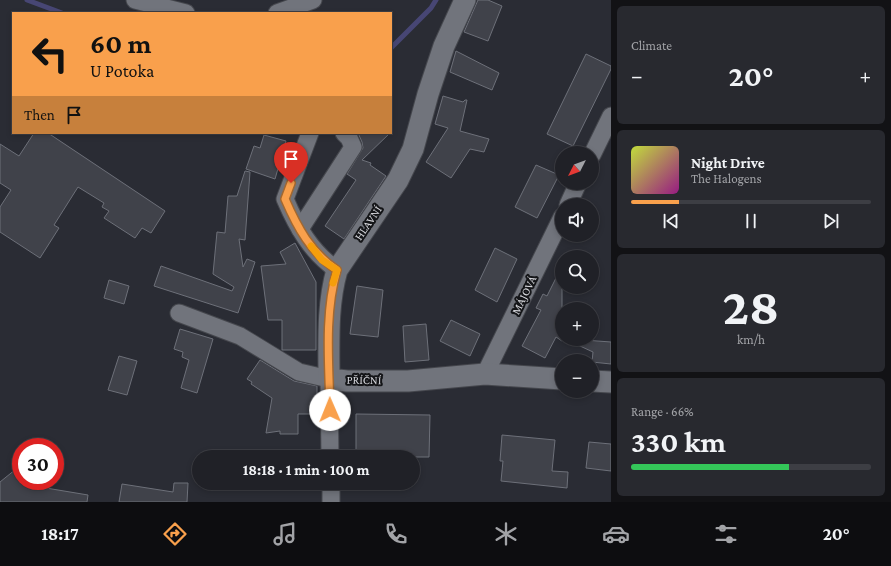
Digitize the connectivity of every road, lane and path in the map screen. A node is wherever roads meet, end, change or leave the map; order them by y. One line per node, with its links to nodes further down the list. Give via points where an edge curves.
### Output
1 (135, 0): 4 (street)
2 (314, 0): 5 (street)
3 (465, 0): 12 (street, HLAVNÍ, via 444,46 413,149 398,180)
4 (182, 12)
5 (280, 12)
6 (611, 116): 9 (street)
7 (310, 134): 10 (street, via 285,199)
8 (348, 140): 10 (street)
9 (596, 146)
10 (300, 229): 12 (street, via 317,254)
11 (555, 231): 14 (street, MÁJOVÁ)
12 (337, 270): 15 (street, HLAVNÍ, via 329,323)
13 (179, 313): 15 (street, PŘÍČNÍ, via 240,336 299,372)
14 (486, 374): 15 (street, PŘÍČNÍ, via 408,381 347,381); 16 (street, PŘÍČNÍ)
15 (329, 378): 19 (street, HLAVNÍ)
16 (555, 379)
17 (599, 381): 18 (street)
18 (611, 382)
19 (330, 450)
20 (331, 490): 21 (street)
21 (331, 502)

